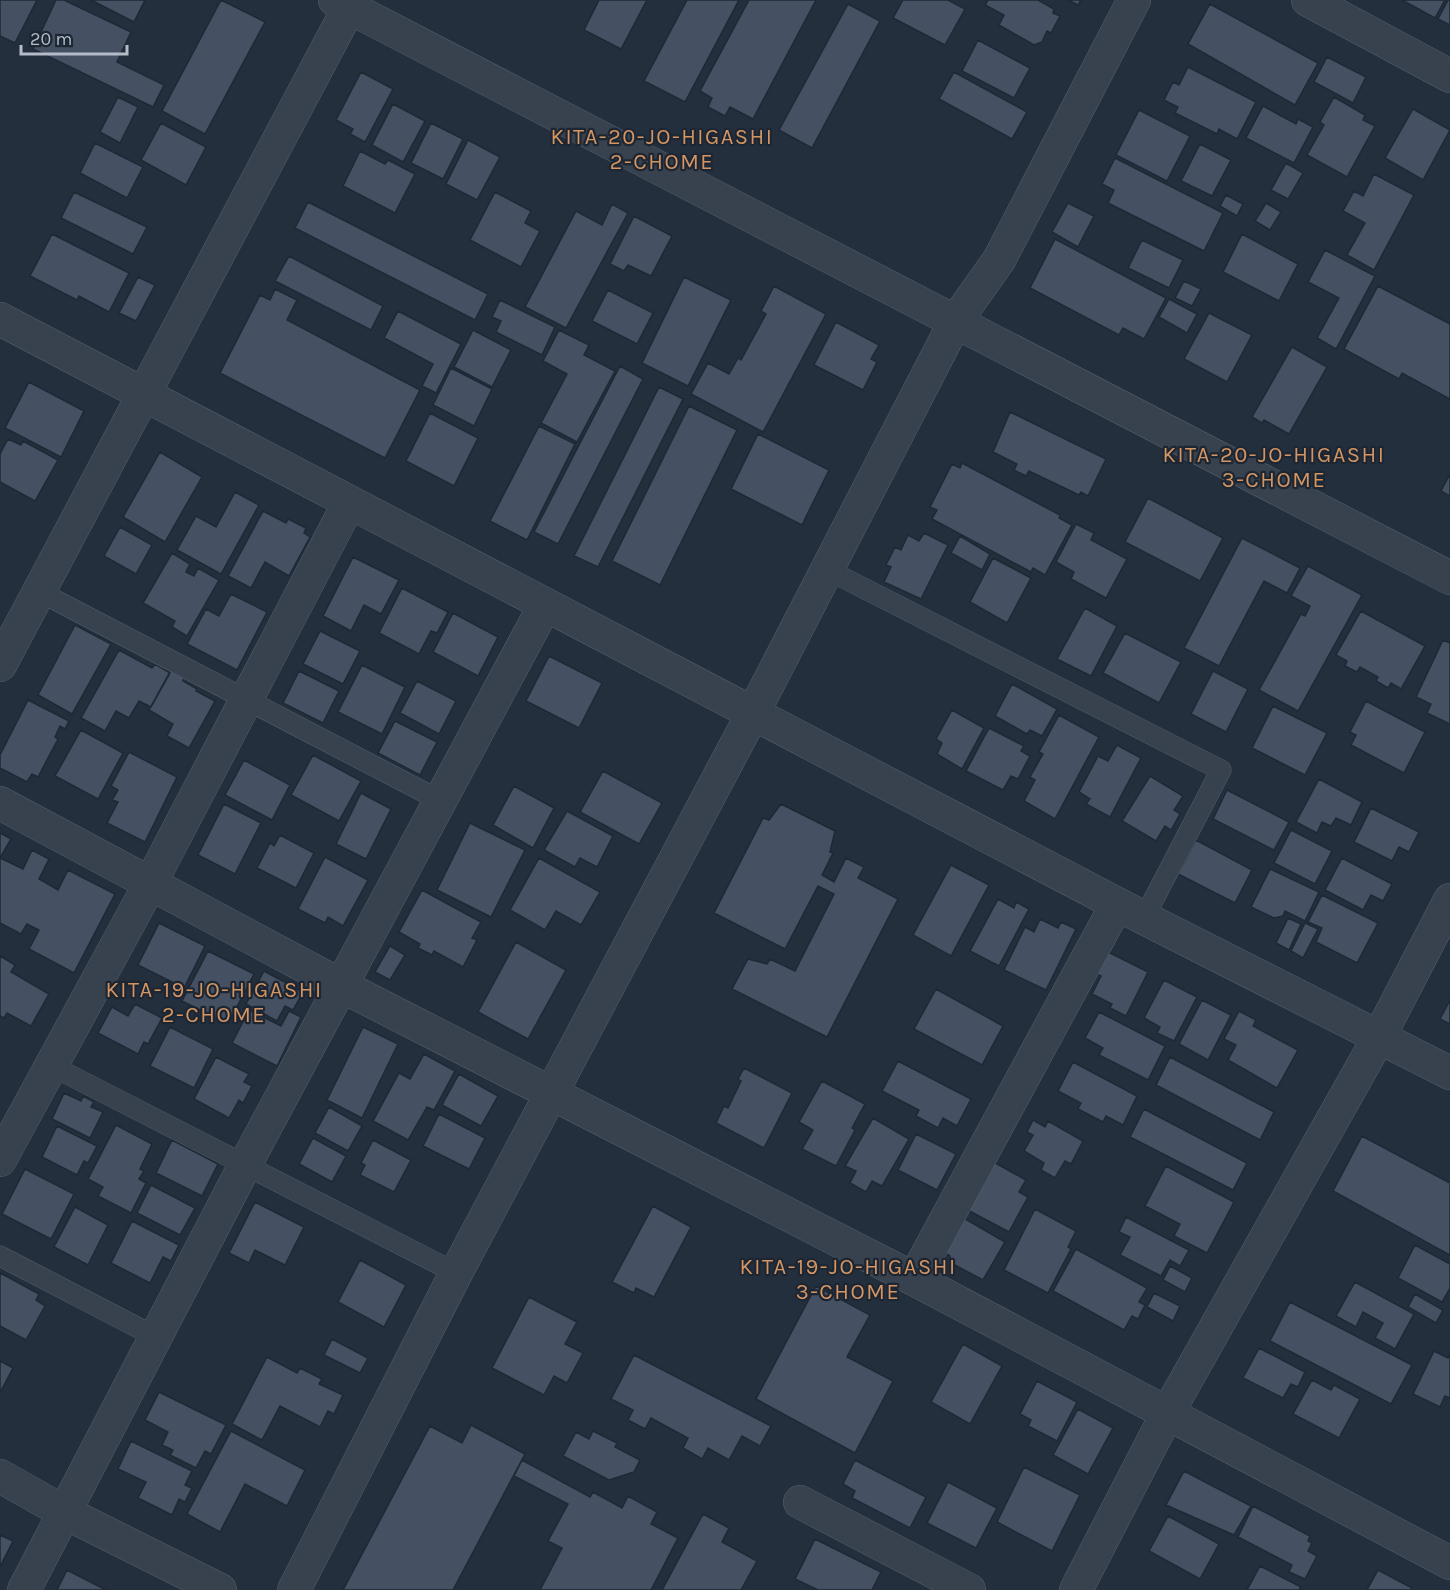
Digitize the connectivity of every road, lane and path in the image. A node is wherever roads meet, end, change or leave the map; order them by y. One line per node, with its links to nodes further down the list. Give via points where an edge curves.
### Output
1 (1134, 0): 6 (street, via 999,260)
2 (1308, 0): 4 (street)
3 (346, 3): 6 (street); 7 (street)
4 (1450, 76)
5 (0, 319): 7 (street)
6 (955, 322): 9 (street); 10 (street)
7 (144, 395): 8 (street); 11 (street)
8 (348, 503): 12 (street); 14 (street)
9 (826, 569): 15 (street); 20 (lane, via 1221,770)
10 (1450, 578)
11 (38, 591): 13 (street); 14 (lane)
12 (545, 605): 15 (street); 16 (street)
13 (0, 665)
14 (247, 699): 16 (lane); 18 (street)
15 (753, 713): 20 (street); 25 (street)
16 (441, 801): 21 (street)
17 (0, 803): 18 (street)
18 (150, 884): 21 (street); 23 (street)
19 (1450, 900): 22 (street)
20 (1131, 911): 22 (street); 30 (street)
21 (342, 986): 25 (street); 27 (street)
22 (1379, 1037): 24 (street); 32 (street)
23 (50, 1065): 26 (street); 27 (lane)
24 (1450, 1073)
25 (553, 1093): 29 (street); 30 (street)
26 (0, 1160)
27 (245, 1165): 29 (lane); 31 (street)
28 (0, 1256): 31 (lane)
29 (456, 1273): 39 (street)
30 (914, 1279): 32 (street)
31 (156, 1336): 35 (street)
32 (1167, 1414): 36 (street); 41 (street)
33 (0, 1476): 35 (street)
34 (800, 1502): 40 (street)
35 (64, 1512): 37 (street); 38 (street)
36 (1450, 1563)
37 (24, 1590)
38 (220, 1590)
39 (294, 1590)
40 (969, 1590)
41 (1076, 1590)

